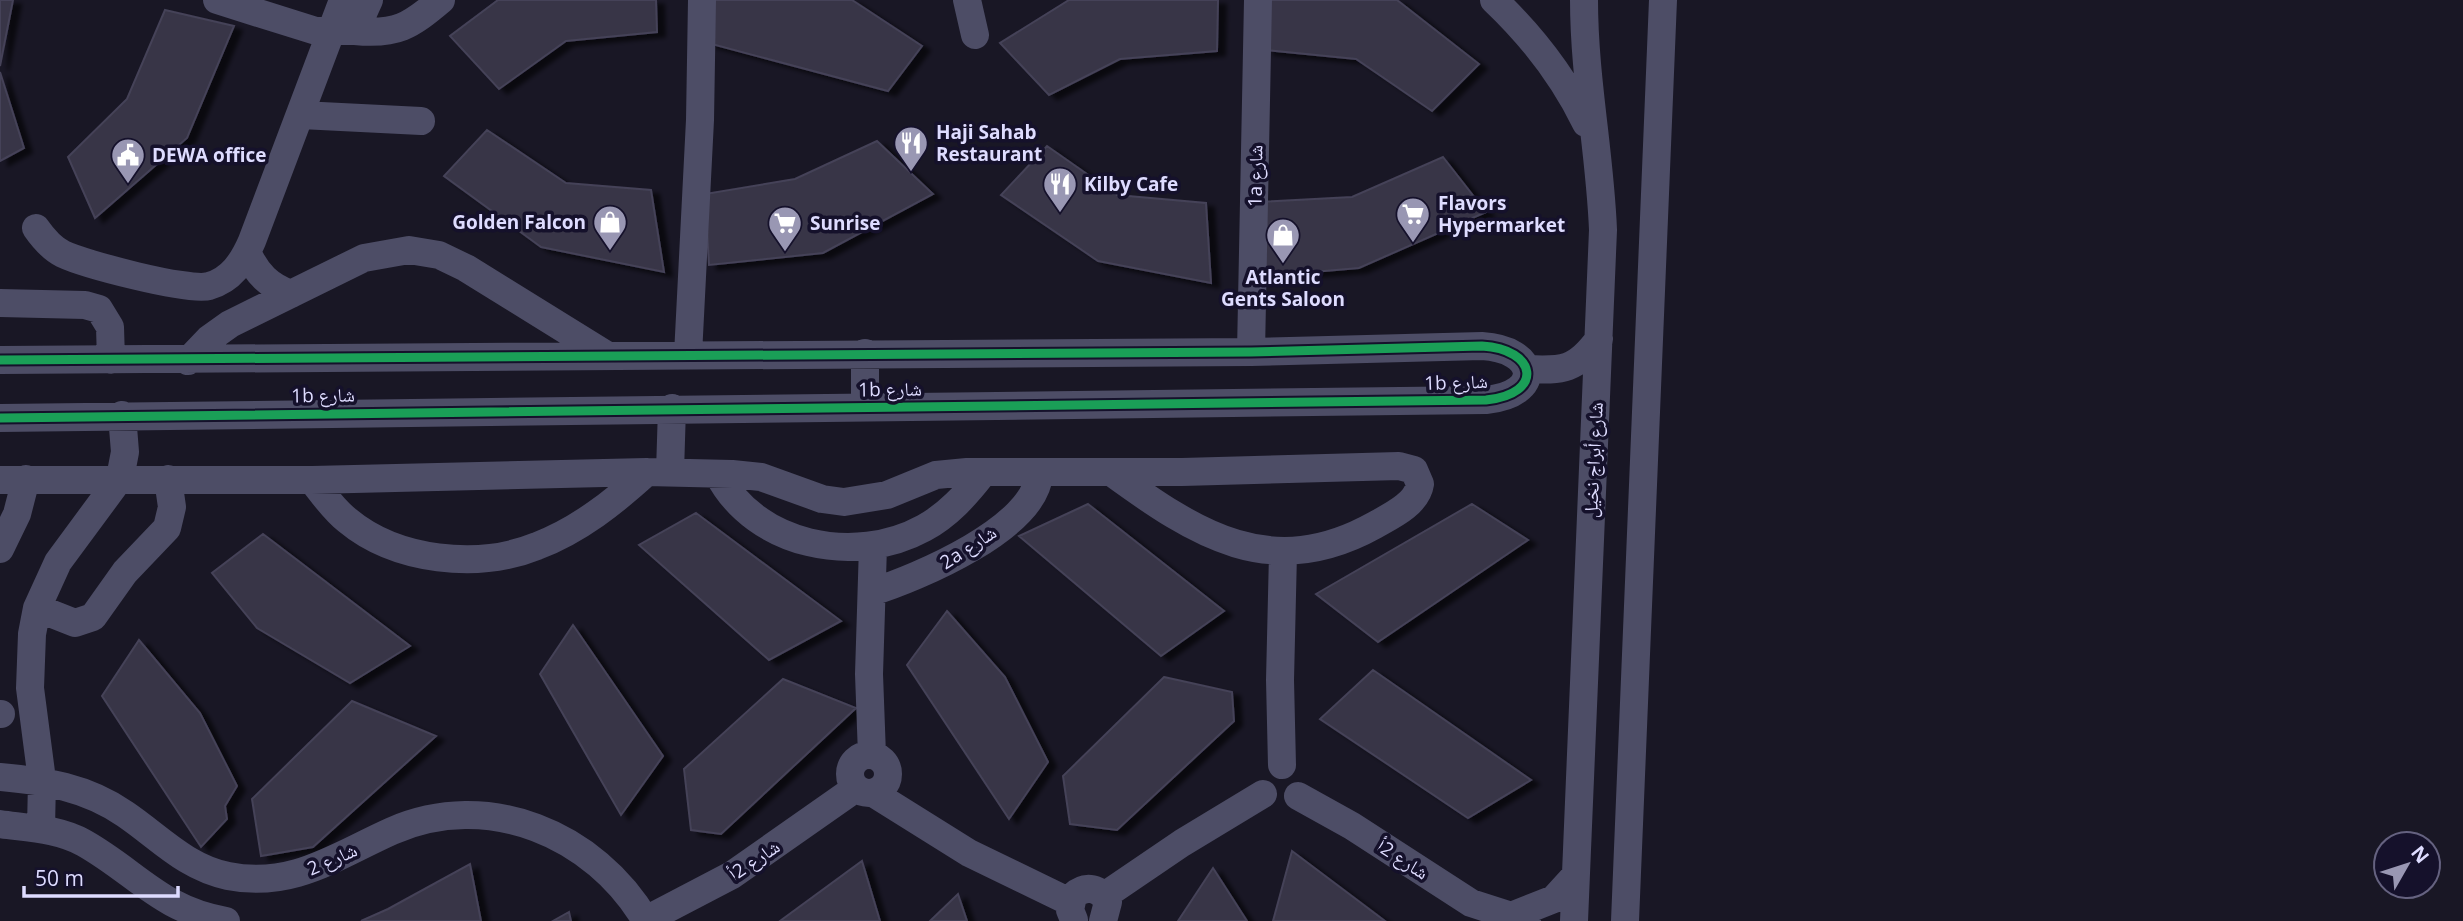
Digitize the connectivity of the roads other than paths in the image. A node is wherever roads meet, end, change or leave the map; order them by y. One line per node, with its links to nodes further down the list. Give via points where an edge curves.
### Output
1 (217, 0): 11 (street)
2 (343, 0): 11 (street)
3 (369, 0): 11 (street)
4 (441, 0): 11 (street, via 405,27 390,32)
5 (702, 0): 25 (street)
6 (967, 0): 12 (street)
7 (1258, 0): 23 (street, 1a شارع)
8 (1494, 0): 15 (street, via 1559,75)
9 (1584, 0): 15 (street, شارع أبراج نخيل)
10 (1663, 0): 65 (street)
11 (343, 32): 13 (street)
12 (975, 35)
13 (304, 107): 14 (street); 17 (street)
14 (421, 116)
15 (1593, 138): 22 (street, شارع أبراج نخيل, via 1603,230)
16 (36, 228): 18 (street, via 51,246 72,257 187,287)
17 (247, 252): 18 (street, via 231,274); 19 (street, via 260,275)
18 (207, 287): 21 (street)
19 (291, 294): 21 (street); 26 (street, via 379,253 424,252 466,268)
20 (0, 303): 28 (street, via 99,309 110,327)
21 (216, 332): 29 (street)
22 (1599, 339): 30 (street, via 1567,369); 32 (street, شارع أبراج نخيل)
23 (1251, 352): 24 (street, 1b شارع); 30 (street, 1b شارع, via 1495,346 1518,355)
24 (865, 353): 25 (street, 1b شارع); 31 (street)
25 (688, 355): 26 (street, 1b شارع)
26 (608, 356): 29 (street, 1b شارع)
27 (0, 360): 28 (street, 1b شارع)
28 (111, 360): 29 (street, 1b شارع)
29 (188, 361)
30 (1527, 374): 31 (street, 1b شارع, via 1518,391 1486,400); 32 (street, via 1562,382)
31 (865, 407): 33 (street, 1b شارع)
32 (1596, 407): 58 (street, شارع أبراج نخيل)
33 (671, 408): 34 (street, 1b شارع); 36 (street)
34 (122, 415): 35 (street, 1b شارع); 41 (street, via 125,452)
35 (0, 418)
36 (659, 472): 38 (street); 44 (street); 44 (street, via 564,534 534,548 471,559 407,550 377,538 349,522)
37 (1111, 472): 40 (street); 47 (street, via 1172,516 1208,534); 47 (street, via 1399,466 1414,470 1419,477 1419,491 1392,516 1340,541)
38 (718, 474): 39 (street, via 761,477 844,502 887,495 936,475); 45 (street, via 748,514 788,536 844,548)
39 (983, 474): 40 (street); 45 (street, via 957,504 924,528)
40 (1039, 474): 48 (street, 2a شارع, via 1031,501 974,546 909,581)
41 (120, 478): 42 (street); 43 (street); 49 (street, via 71,541)
42 (169, 479): 44 (street); 49 (street, via 172,507 167,528 120,579 93,617 75,623)
43 (13, 480): 46 (street, via 17,514)
44 (312, 480)
45 (873, 546): 48 (street)
46 (0, 549)
47 (1283, 553): 50 (street)
48 (872, 592): 53 (street, via 872,755 851,765 851,781)
49 (37, 608): 52 (street, via 30,675)
50 (1282, 765): 54 (street, via 1270,768 1262,777); 55 (street, via 1298,776)
51 (0, 777): 52 (street, شارع 2)
52 (42, 780): 57 (street); 62 (street, شارع 2, via 105,802 188,861 247,879 311,871 392,831 437,817 508,818 547,831 596,860)
53 (864, 790): 60 (street); 62 (street, شارع 2أ, via 732,875)
54 (1263, 794): 55 (street, via 1271,803 1283,805); 59 (street, via 1182,843)
55 (1298, 796): 61 (street, شارع 2أ, via 1471,903)
56 (0, 824): 57 (street)
57 (41, 829): 63 (street, via 84,843 163,900)
58 (1575, 876): 61 (street, شارع 2أ, via 1554,899); 64 (street, شارع أبراج نخيل)
59 (1104, 909): 60 (street, via 1099,891 1085,888 1079,891)
60 (1073, 912)
61 (1519, 919)
62 (646, 920)
63 (226, 921)
64 (1574, 921)
65 (1625, 921)

